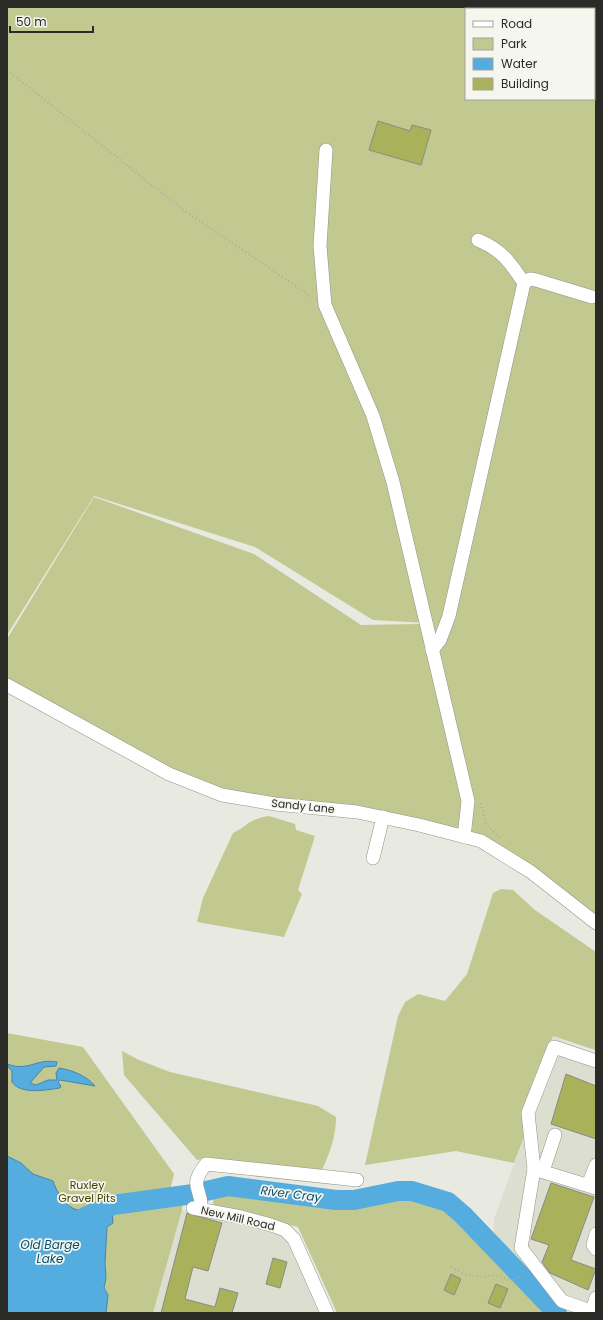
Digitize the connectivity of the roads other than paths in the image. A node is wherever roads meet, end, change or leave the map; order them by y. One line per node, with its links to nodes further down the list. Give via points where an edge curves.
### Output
1 (326, 150): 5 (street, via 320,246 325,305 375,424 393,482)
2 (478, 240): 3 (street, via 491,245 508,259)
3 (524, 283): 4 (street, via 536,280); 5 (street, via 448,616 440,640)
4 (592, 297)
5 (432, 650): 8 (street, via 468,801)
6 (7, 685): 7 (street, Sandy Lane, via 169,774 222,796)
7 (383, 817): 8 (street, Sandy Lane); 9 (street)
8 (464, 837): 10 (street, Sandy Lane, via 481,841 532,872)
9 (373, 858)
10 (596, 923)
11 (596, 1062): 14 (street, via 554,1047 528,1113)
12 (555, 1135): 14 (street)
13 (596, 1166): 16 (street)
14 (538, 1170): 16 (street); 20 (street, via 521,1248 562,1301)
15 (357, 1180): 21 (street, New Mill Road, via 206,1164 197,1179 199,1206 285,1230 294,1239)
16 (592, 1187)
17 (596, 1234): 18 (street, via 593,1245)
18 (596, 1249)
19 (596, 1298): 20 (street)
20 (594, 1312)
21 (327, 1313)

